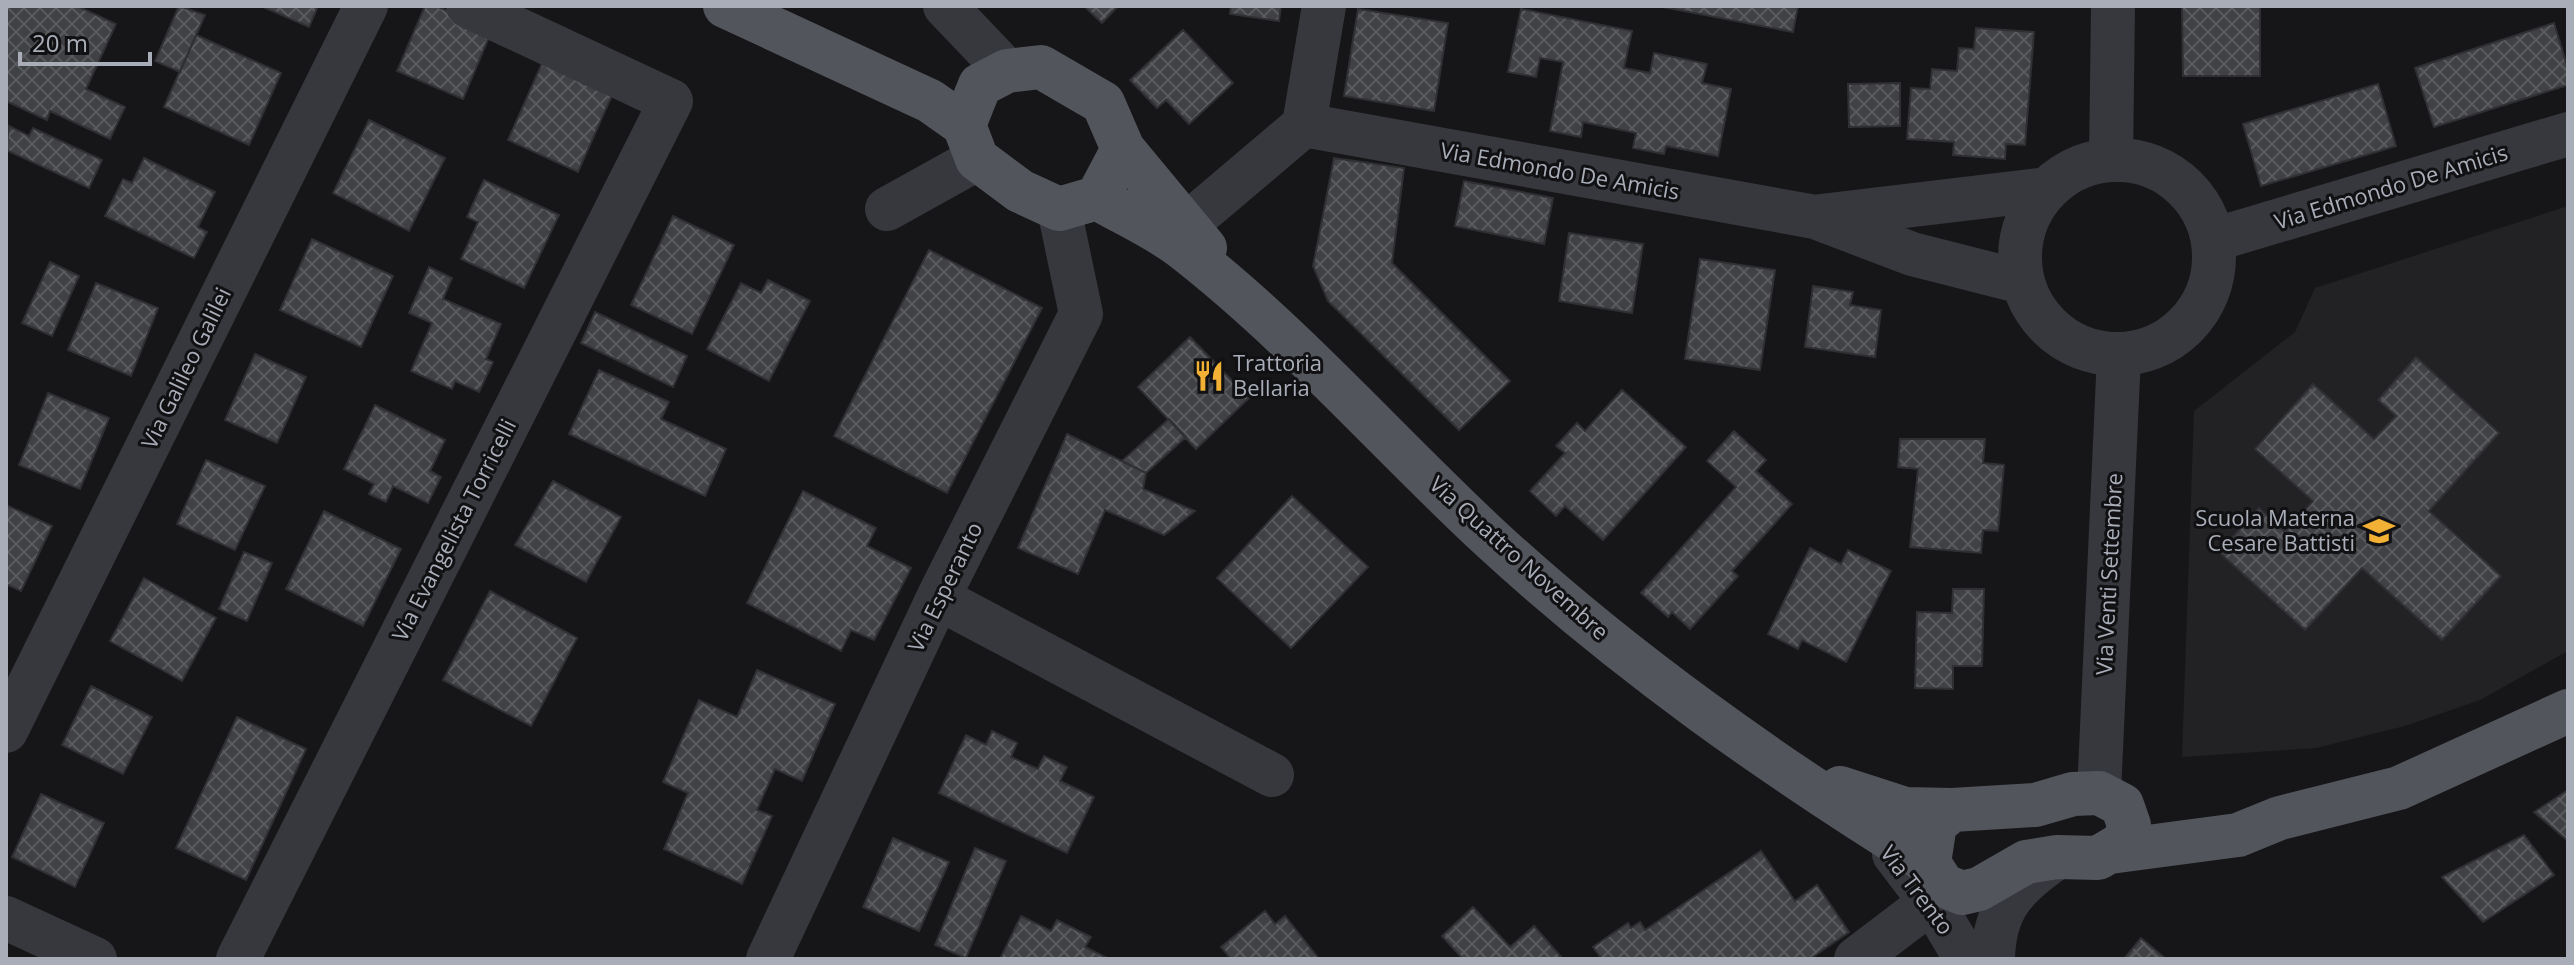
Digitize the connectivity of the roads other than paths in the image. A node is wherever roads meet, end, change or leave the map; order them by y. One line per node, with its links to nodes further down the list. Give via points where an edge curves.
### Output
1 (366, 6): 22 (street, Via Galileo Galilei)
2 (468, 6): 33 (street, Via Evangelista Torricelli, via 671,101)
3 (725, 6): 7 (main road)
4 (945, 6): 7 (street, Via Quattro Novembre)
5 (1324, 6): 8 (street)
6 (2113, 6): 11 (street)
7 (972, 108): 10 (main road, Via Quattro Novembre, via 1041,67 1103,103); 13 (main road, Via Quattro Novembre, via 1020,191); 14 (street)
8 (1304, 125): 15 (street, Via Edmondo De Amicis); 16 (street)
9 (2568, 134): 17 (street, Via Edmondo De Amicis)
10 (1123, 149): 13 (main road); 16 (main road, Via Quattro Novembre)
11 (2111, 160): 12 (street, via 2066,174); 17 (street, via 2135,161 2178,181 2207,218)
12 (2047, 189): 15 (street, Via Edmondo De Amicis); 18 (street, via 2023,232)
13 (1078, 204): 16 (main road, Via Quattro Novembre); 20 (street, Via Esperanto, via 1081,314)
14 (887, 209)
15 (1815, 217): 18 (street, Via Edmondo De Amicis, via 1912,254)
16 (1170, 228): 23 (main road, Via Quattro Novembre, via 1184,249 1350,396 1488,536 1632,659)
17 (2213, 240): 19 (street, via 2214,264 2199,309 2184,328 2165,342)
18 (2022, 282): 19 (street, via 2048,327 2093,352)
19 (2119, 355): 25 (street, Via Venti Settembre)
20 (938, 598): 24 (street); 34 (street, Via Esperanto)
21 (2568, 711): 27 (main road, Via Quattro Novembre, via 2399,788)
22 (6, 731)
23 (1792, 773): 26 (main road, Via Quattro Novembre, via 1905,809); 30 (main road, Via Quattro Novembre, via 1865,823)
24 (1272, 775)
25 (2110, 799): 26 (main road, Via Quattro Novembre, via 2073,794 2035,805); 27 (main road, Via Quattro Novembre, via 2138,812 2206,820); 28 (main road, via 2129,825 2125,842)
26 (1952, 810): 30 (main road, via 1935,824)
27 (2280, 818): 28 (main road, Via Quattro Novembre, via 2238,835)
28 (2110, 852): 29 (main road, Via Quattro Novembre, via 2098,858)
29 (2057, 857): 30 (main road, Via Quattro Novembre, via 2026,862 1979,889); 37 (street, via 2020,884 2003,908)
30 (1941, 886): 35 (street); 36 (street, Via Trento)
31 (6, 918): 32 (street)
32 (95, 959)
33 (238, 959)
34 (768, 959)
35 (1856, 959)
36 (1966, 959)
37 (1993, 959)

